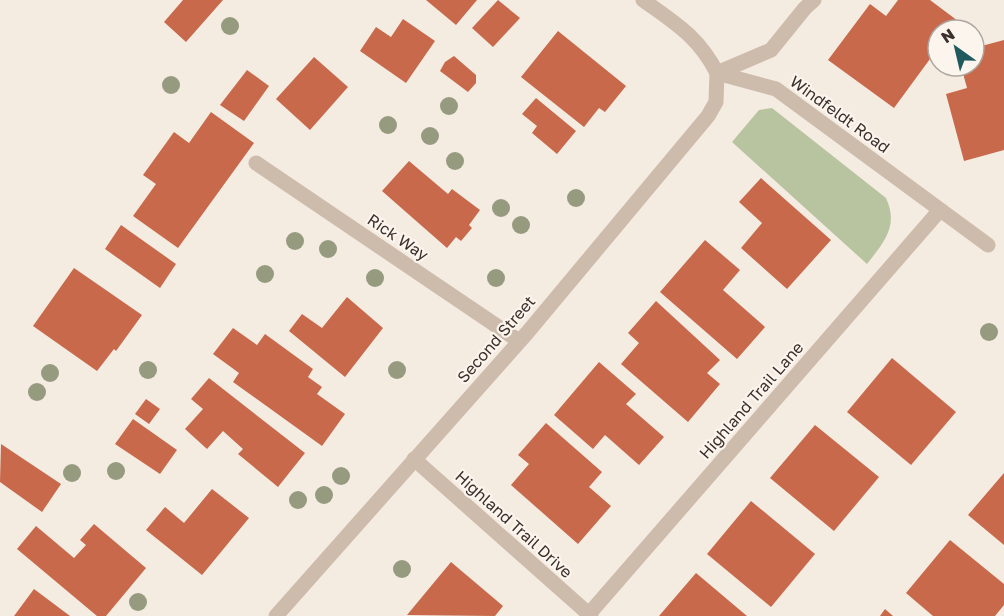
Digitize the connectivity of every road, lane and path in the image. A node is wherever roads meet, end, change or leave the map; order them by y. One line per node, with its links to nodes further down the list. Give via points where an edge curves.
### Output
1 (643, 0): 3 (street, via 691,34 707,52)
2 (814, 0): 3 (street, via 771,50)
3 (717, 73): 5 (street, Windfeldt Road, via 776,89); 7 (street, Second Street, via 716,102 708,116)
4 (256, 163): 7 (street, Rick Way)
5 (940, 210): 6 (street, Windfeldt Road); 9 (street, Highland Trail Lane)
6 (988, 245)
7 (519, 341): 8 (street, Second Street)
8 (414, 459): 9 (street, Highland Trail Drive); 10 (street, Second Street)
9 (590, 615)
10 (276, 616)

